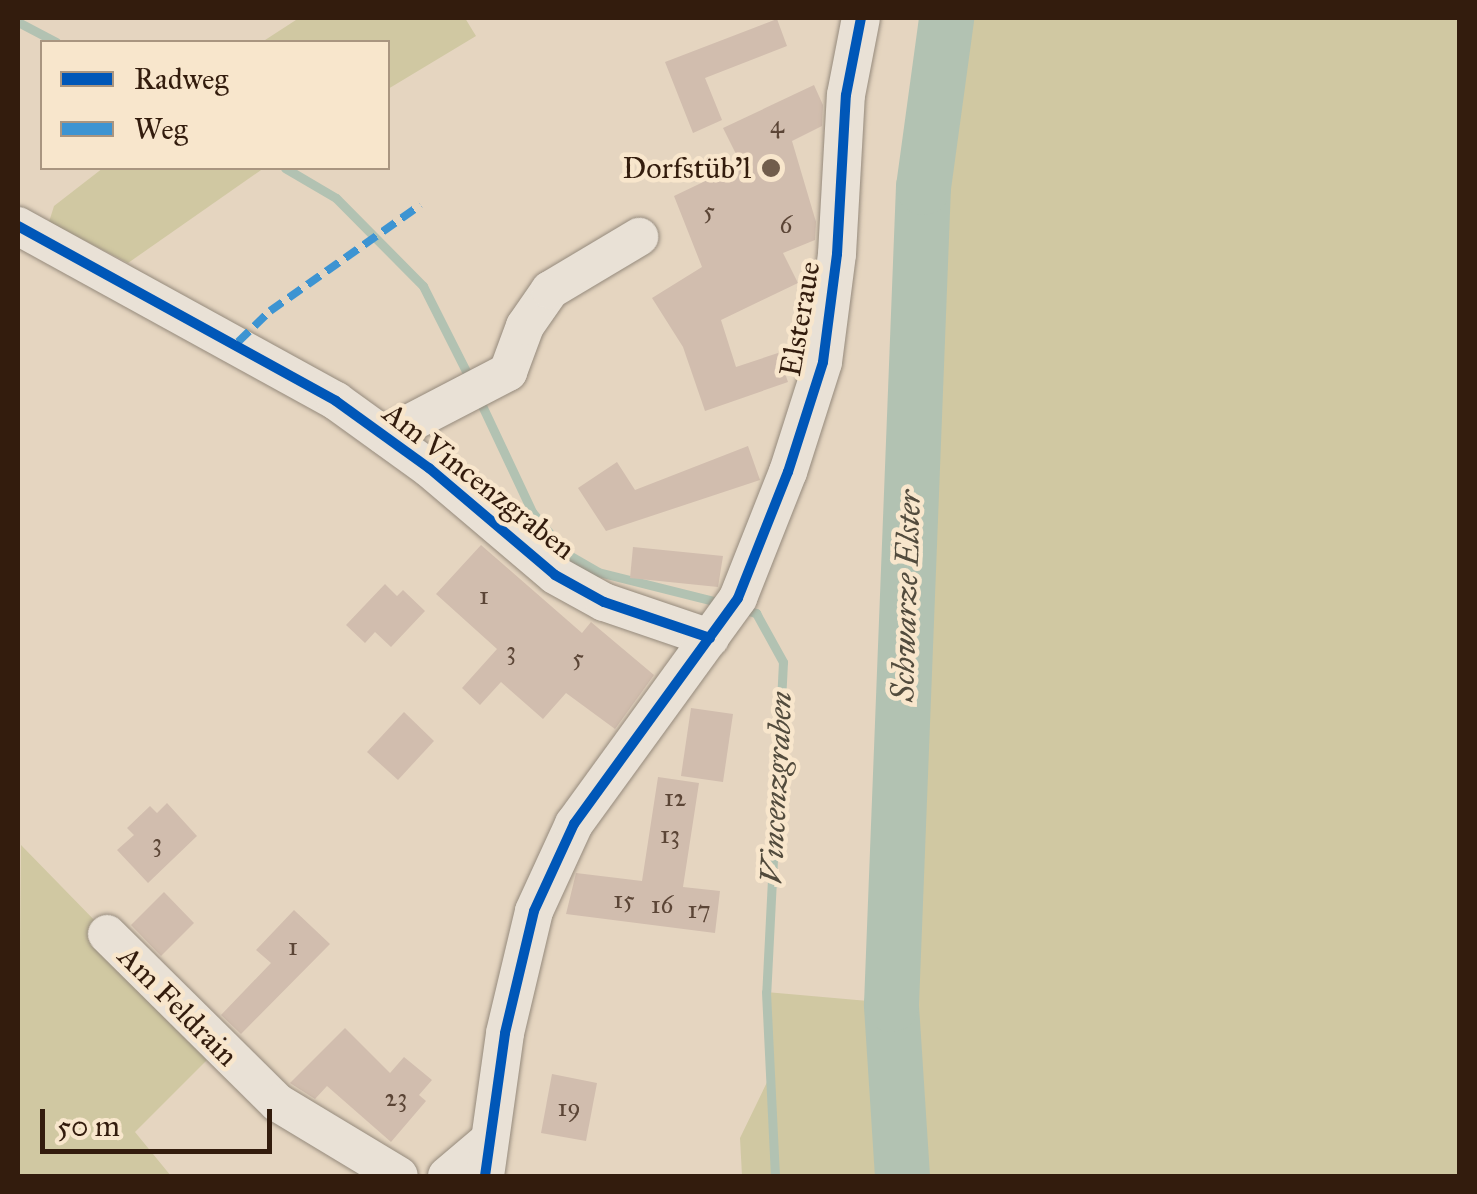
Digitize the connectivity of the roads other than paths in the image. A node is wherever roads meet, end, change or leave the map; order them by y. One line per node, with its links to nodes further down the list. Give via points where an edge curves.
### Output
1 (862, 18): 5 (street, Elsteraue, via 846,95 838,254 823,362 788,472)
2 (18, 226): 4 (street, Am Vincenzgraben, via 238,342)
3 (640, 237): 4 (street, via 550,290 525,326 514,364)
4 (384, 436): 5 (street, Am Vincenzgraben, via 555,576 604,602)
5 (725, 616): 7 (street, via 574,824 534,911)
6 (107, 934): 8 (street, Am Feldrain, via 278,1103)
7 (485, 1160): 9 (street)
8 (398, 1176)
9 (447, 1176)

